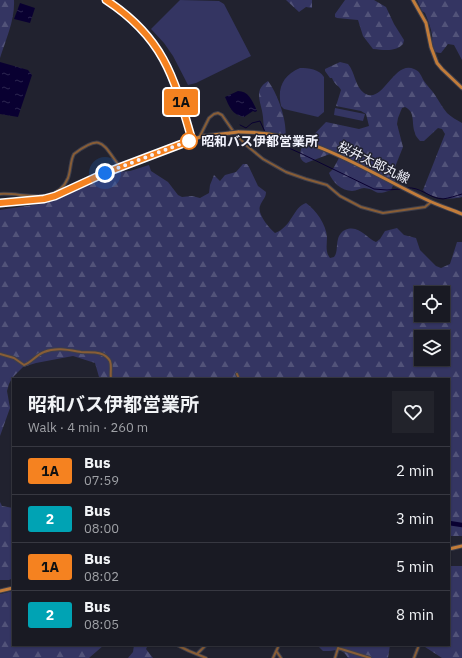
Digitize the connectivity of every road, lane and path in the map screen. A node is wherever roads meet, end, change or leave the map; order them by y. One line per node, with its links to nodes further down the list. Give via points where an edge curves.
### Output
1 (413, 0): 2 (main road, via 426,23 437,63)
2 (462, 88)
3 (200, 137): 4 (main road, 桜井太郎丸線); 6 (main road, 桜井太郎丸線, bridge, via 251,132 295,139 361,165); 6 (street, via 209,118 218,113 246,145 266,162 306,180 327,185 340,196 361,207 383,213 425,207)
4 (120, 167): 5 (street, via 105,147 96,142 74,154 68,178 55,193 31,197); 7 (main road, 桜井太郎丸線, via 55,196)
5 (0, 194)
6 (431, 202): 8 (main road, 桜井太郎丸線)
7 (0, 203)
8 (462, 214)
9 (0, 354): 11 (street, via 14,358 24,365 38,355 57,349 104,354 110,361)
10 (237, 374): 12 (street)
11 (111, 378)
12 (239, 378)
13 (462, 546): 14 (main road)
14 (450, 549)
15 (12, 588): 16 (main road)
16 (0, 592)
17 (179, 646): 23 (street)
18 (205, 646): 23 (street)
19 (279, 646): 22 (street)
20 (339, 646): 27 (street); 28 (street)
21 (419, 646): 29 (street)
22 (277, 652): 25 (street); 26 (street)
23 (197, 654): 24 (street)
24 (206, 658)
25 (273, 658)
26 (281, 658)
27 (335, 658)
28 (370, 658)
29 (414, 658)

